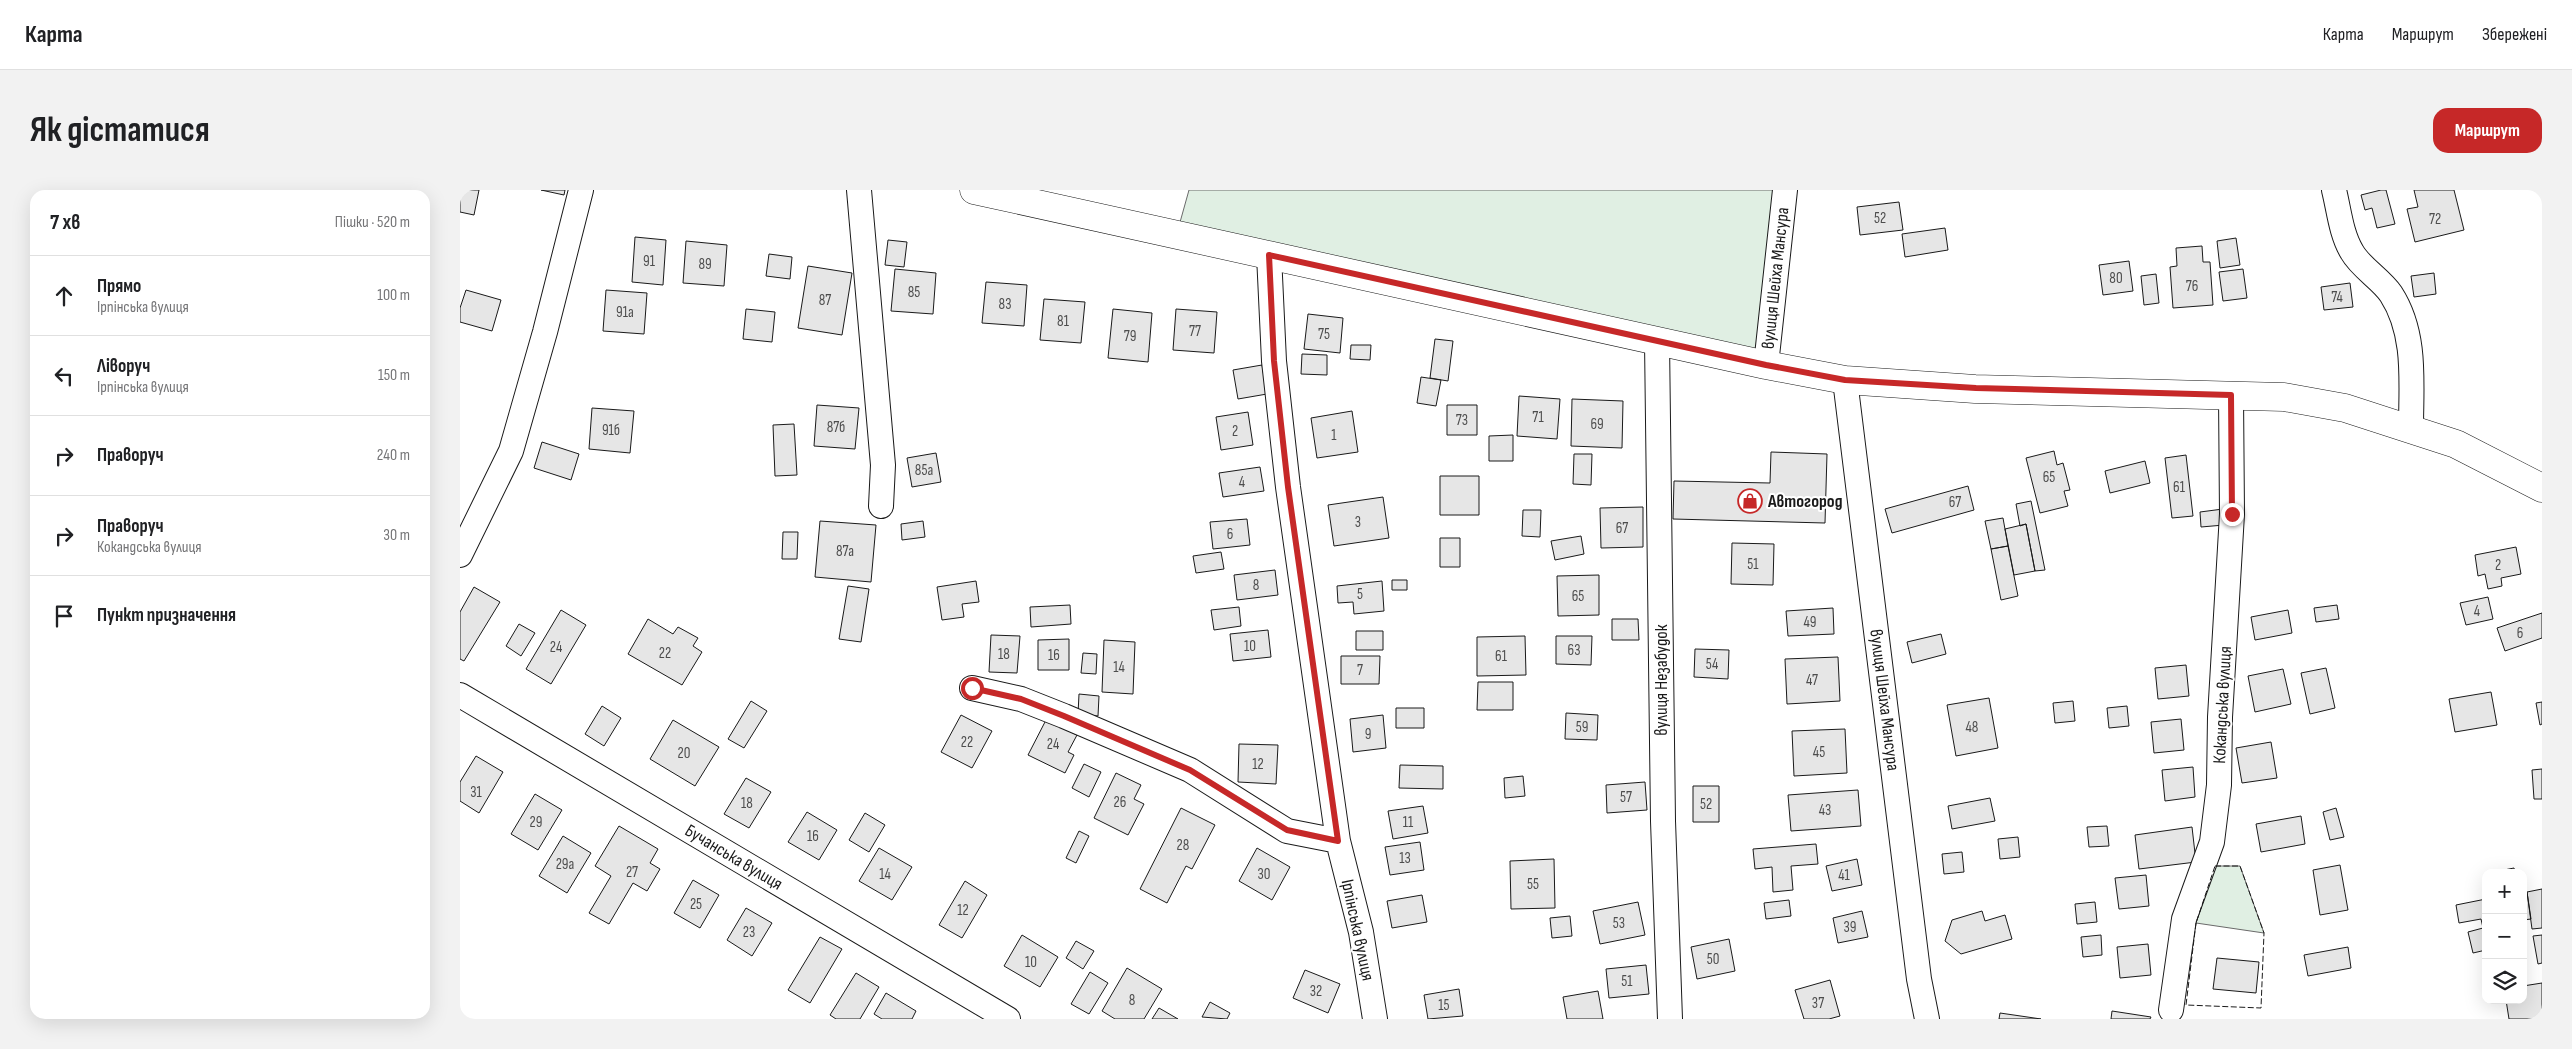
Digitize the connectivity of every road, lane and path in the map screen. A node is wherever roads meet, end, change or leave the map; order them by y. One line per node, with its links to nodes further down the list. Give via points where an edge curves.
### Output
1 (581, 190): 14 (street, via 545,332 510,451)
2 (859, 190): 13 (street, via 883,465)
3 (974, 190): 6 (main road)
4 (1785, 190): 8 (street, вулиця Шейха Мансура)
5 (2334, 190): 11 (street, via 2345,236 2353,254 2391,294 2404,323 2411,352)
6 (1269, 255): 7 (main road); 17 (street, Ірпінська вулиця, via 1274,361 1288,487)
7 (1657, 342): 8 (main road); 21 (street, вулиця Незабудок, via 1663,822)
8 (1766, 365): 9 (main road)
9 (1845, 380): 10 (main road, via 1976,388); 22 (street, вулиця Шейха Мансура, via 1919,979)
10 (2231, 395): 11 (main road, via 2284,397 2345,408); 18 (street, Кокандська вулиця, via 2232,514 2218,785 2212,842 2184,920)
11 (2411, 428): 12 (main road, via 2456,444)
12 (2542, 488)
13 (880, 506)
14 (460, 555)
15 (972, 688): 17 (street, via 1021,699 1064,716 1190,770 1287,830)
16 (460, 695): 19 (street, Бучанська вулиця)
17 (1338, 841): 20 (street, Ірпінська вулиця, via 1361,932)
18 (2171, 1010)
19 (1008, 1019)
20 (1375, 1019)
21 (1670, 1019)
22 (1927, 1019)

